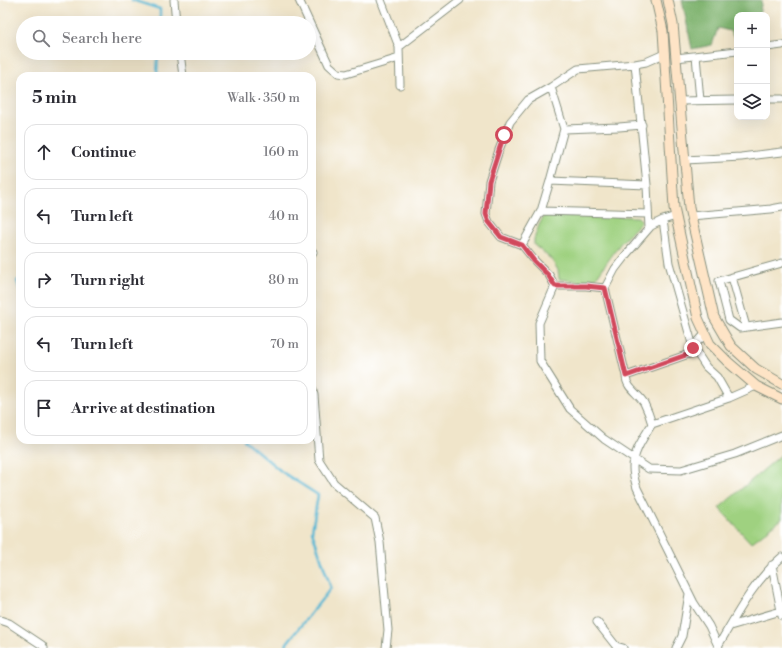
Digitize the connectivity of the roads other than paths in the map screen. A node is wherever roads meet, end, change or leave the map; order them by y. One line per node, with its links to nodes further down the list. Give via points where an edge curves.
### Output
1 (174, 0): 7 (street)
2 (299, 0): 8 (street)
3 (381, 0): 11 (street)
4 (460, 0): 11 (street)
5 (656, 0): 14 (main road, via 663,31)
6 (668, 0): 17 (main road)
7 (175, 16)
8 (306, 16)
9 (316, 37): 16 (street, via 329,65 338,73 346,74)
10 (782, 45): 12 (street)
11 (399, 47): 16 (street)
12 (770, 47)
13 (734, 51): 15 (street)
14 (664, 54): 19 (street); 37 (main road)
15 (696, 56): 17 (street); 25 (street)
16 (399, 58): 21 (street)
17 (676, 58): 27 (main road)
18 (181, 60): 20 (street)
19 (635, 64): 22 (street, via 578,69); 28 (street)
20 (182, 72)
21 (400, 85)
22 (551, 87): 29 (street); 41 (street, via 528,100 510,122 489,181 486,214 489,222 501,237)
23 (770, 99): 24 (street)
24 (782, 99)
25 (700, 100): 26 (street); 27 (street)
26 (734, 100)
27 (679, 101): 31 (main road)
28 (642, 125): 29 (street); 33 (street)
29 (564, 128): 32 (street)
30 (782, 152): 31 (street)
31 (685, 160): 38 (main road)
32 (550, 181): 33 (street); 35 (street)
33 (647, 185): 36 (street)
34 (782, 207): 38 (street)
35 (541, 211): 36 (street); 41 (street)
36 (648, 214): 40 (street)
37 (676, 216): 39 (street); 48 (main road, via 698,318)
38 (691, 216): 51 (main road, via 714,317 731,346 756,369)
39 (663, 220): 40 (street); 49 (street, via 669,263)
40 (649, 228): 45 (street, via 614,269)
41 (522, 245): 44 (street)
42 (782, 263): 43 (street)
43 (732, 277): 47 (street); 47 (street, via 719,281 729,320 740,328)
44 (555, 286): 45 (street); 58 (street, via 540,323 540,362 570,409 604,439)
45 (605, 288): 50 (street)
46 (782, 322): 47 (street)
47 (746, 327)
48 (705, 334): 49 (street); 52 (main road, via 710,344)
49 (693, 348): 50 (street, via 689,354); 53 (street, via 706,367 717,377)
50 (626, 376): 56 (street, via 629,386 644,402)
51 (782, 384)
52 (756, 386): 53 (street); 54 (main road)
53 (729, 398): 56 (street)
54 (782, 399)
55 (316, 421): 68 (street, via 319,460 334,483 375,518 382,557 388,630)
56 (652, 424): 58 (street)
57 (782, 435): 58 (street, via 735,454 681,470 649,469)
58 (634, 459): 61 (street, via 636,488)
59 (782, 556): 60 (street)
60 (772, 565): 62 (street); 65 (street)
61 (689, 594): 66 (street); 70 (street, via 682,636)
62 (782, 613): 65 (street)
63 (0, 620): 67 (street, via 9,622)
64 (597, 622): 69 (street, via 616,646)
65 (730, 626): 66 (street)
66 (719, 647)
67 (44, 648)
68 (386, 648)
69 (623, 648)
70 (676, 648)

